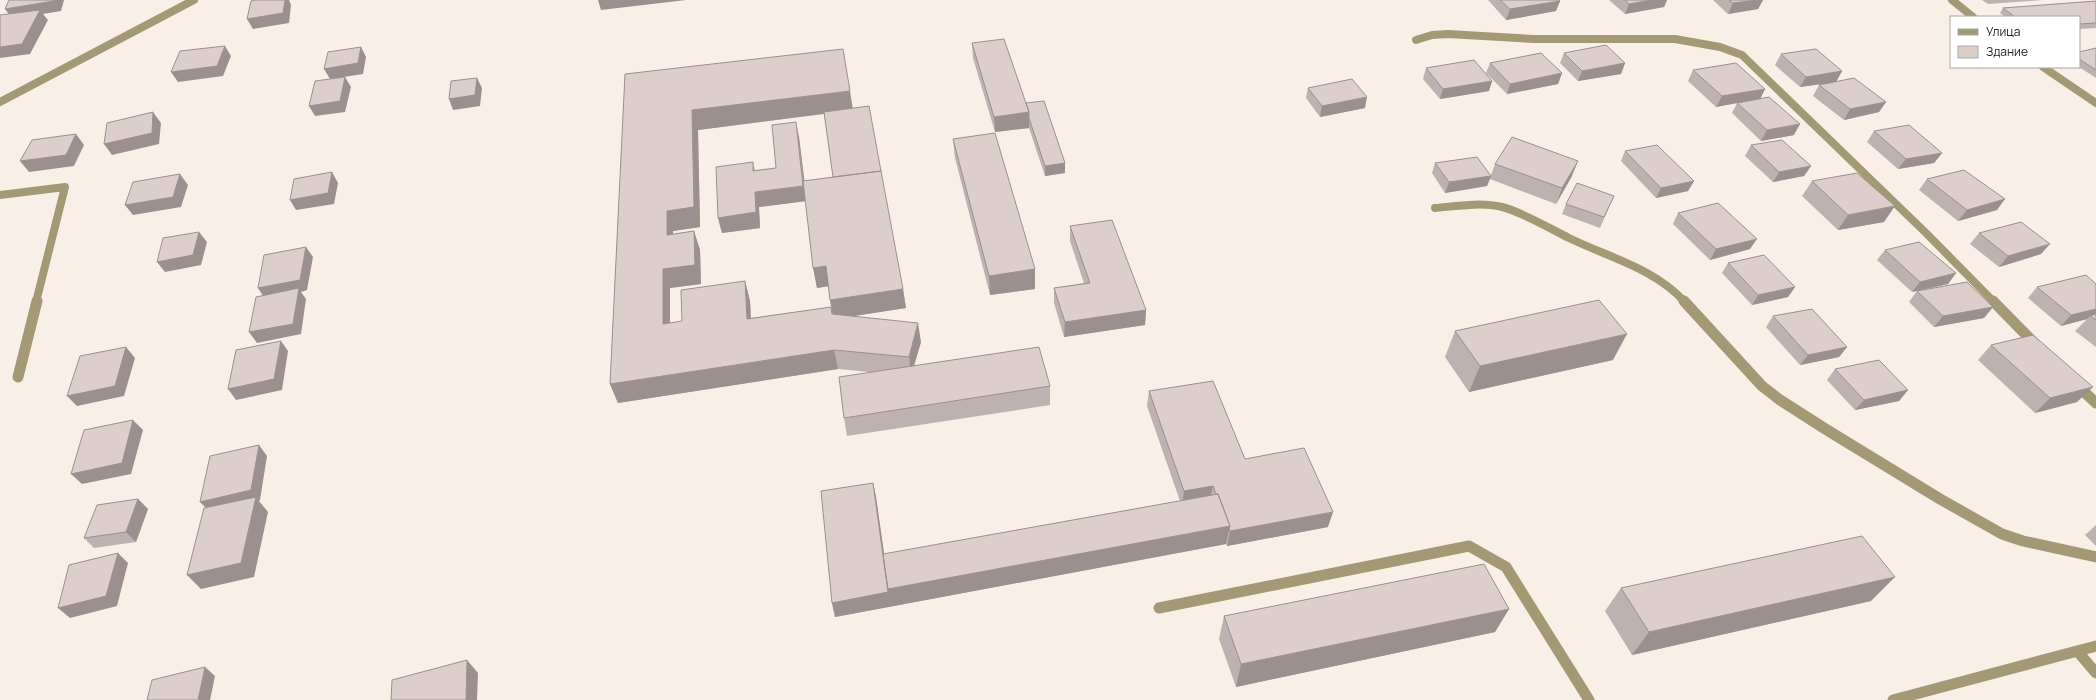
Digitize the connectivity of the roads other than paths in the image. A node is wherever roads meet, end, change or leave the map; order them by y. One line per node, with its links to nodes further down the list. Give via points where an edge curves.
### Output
1 (194, 0): 8 (street)
2 (1946, 0): 4 (street)
3 (1952, 0): 4 (street)
4 (1961, 8): 5 (street)
5 (1973, 16)
6 (1416, 40): 12 (street, via 1448,34 1560,39 1668,37 1712,44 1742,55 1926,232)
7 (2044, 68): 9 (street)
8 (0, 102)
9 (2096, 103)
10 (0, 195): 13 (street, via 65,187)
11 (1435, 208): 16 (street, via 1488,204 1504,207 1567,238 1640,268 1673,289 1762,386 1827,430 2002,534)
12 (2044, 352)
13 (18, 377)
14 (2071, 378): 15 (street)
15 (2096, 403)
16 (2096, 557)
17 (1159, 608): 21 (street, via 1469,546 1506,567)
18 (2096, 646): 19 (street)
19 (2078, 652): 20 (street); 22 (street)
20 (2096, 673)
21 (1589, 700)
22 (1893, 700)

